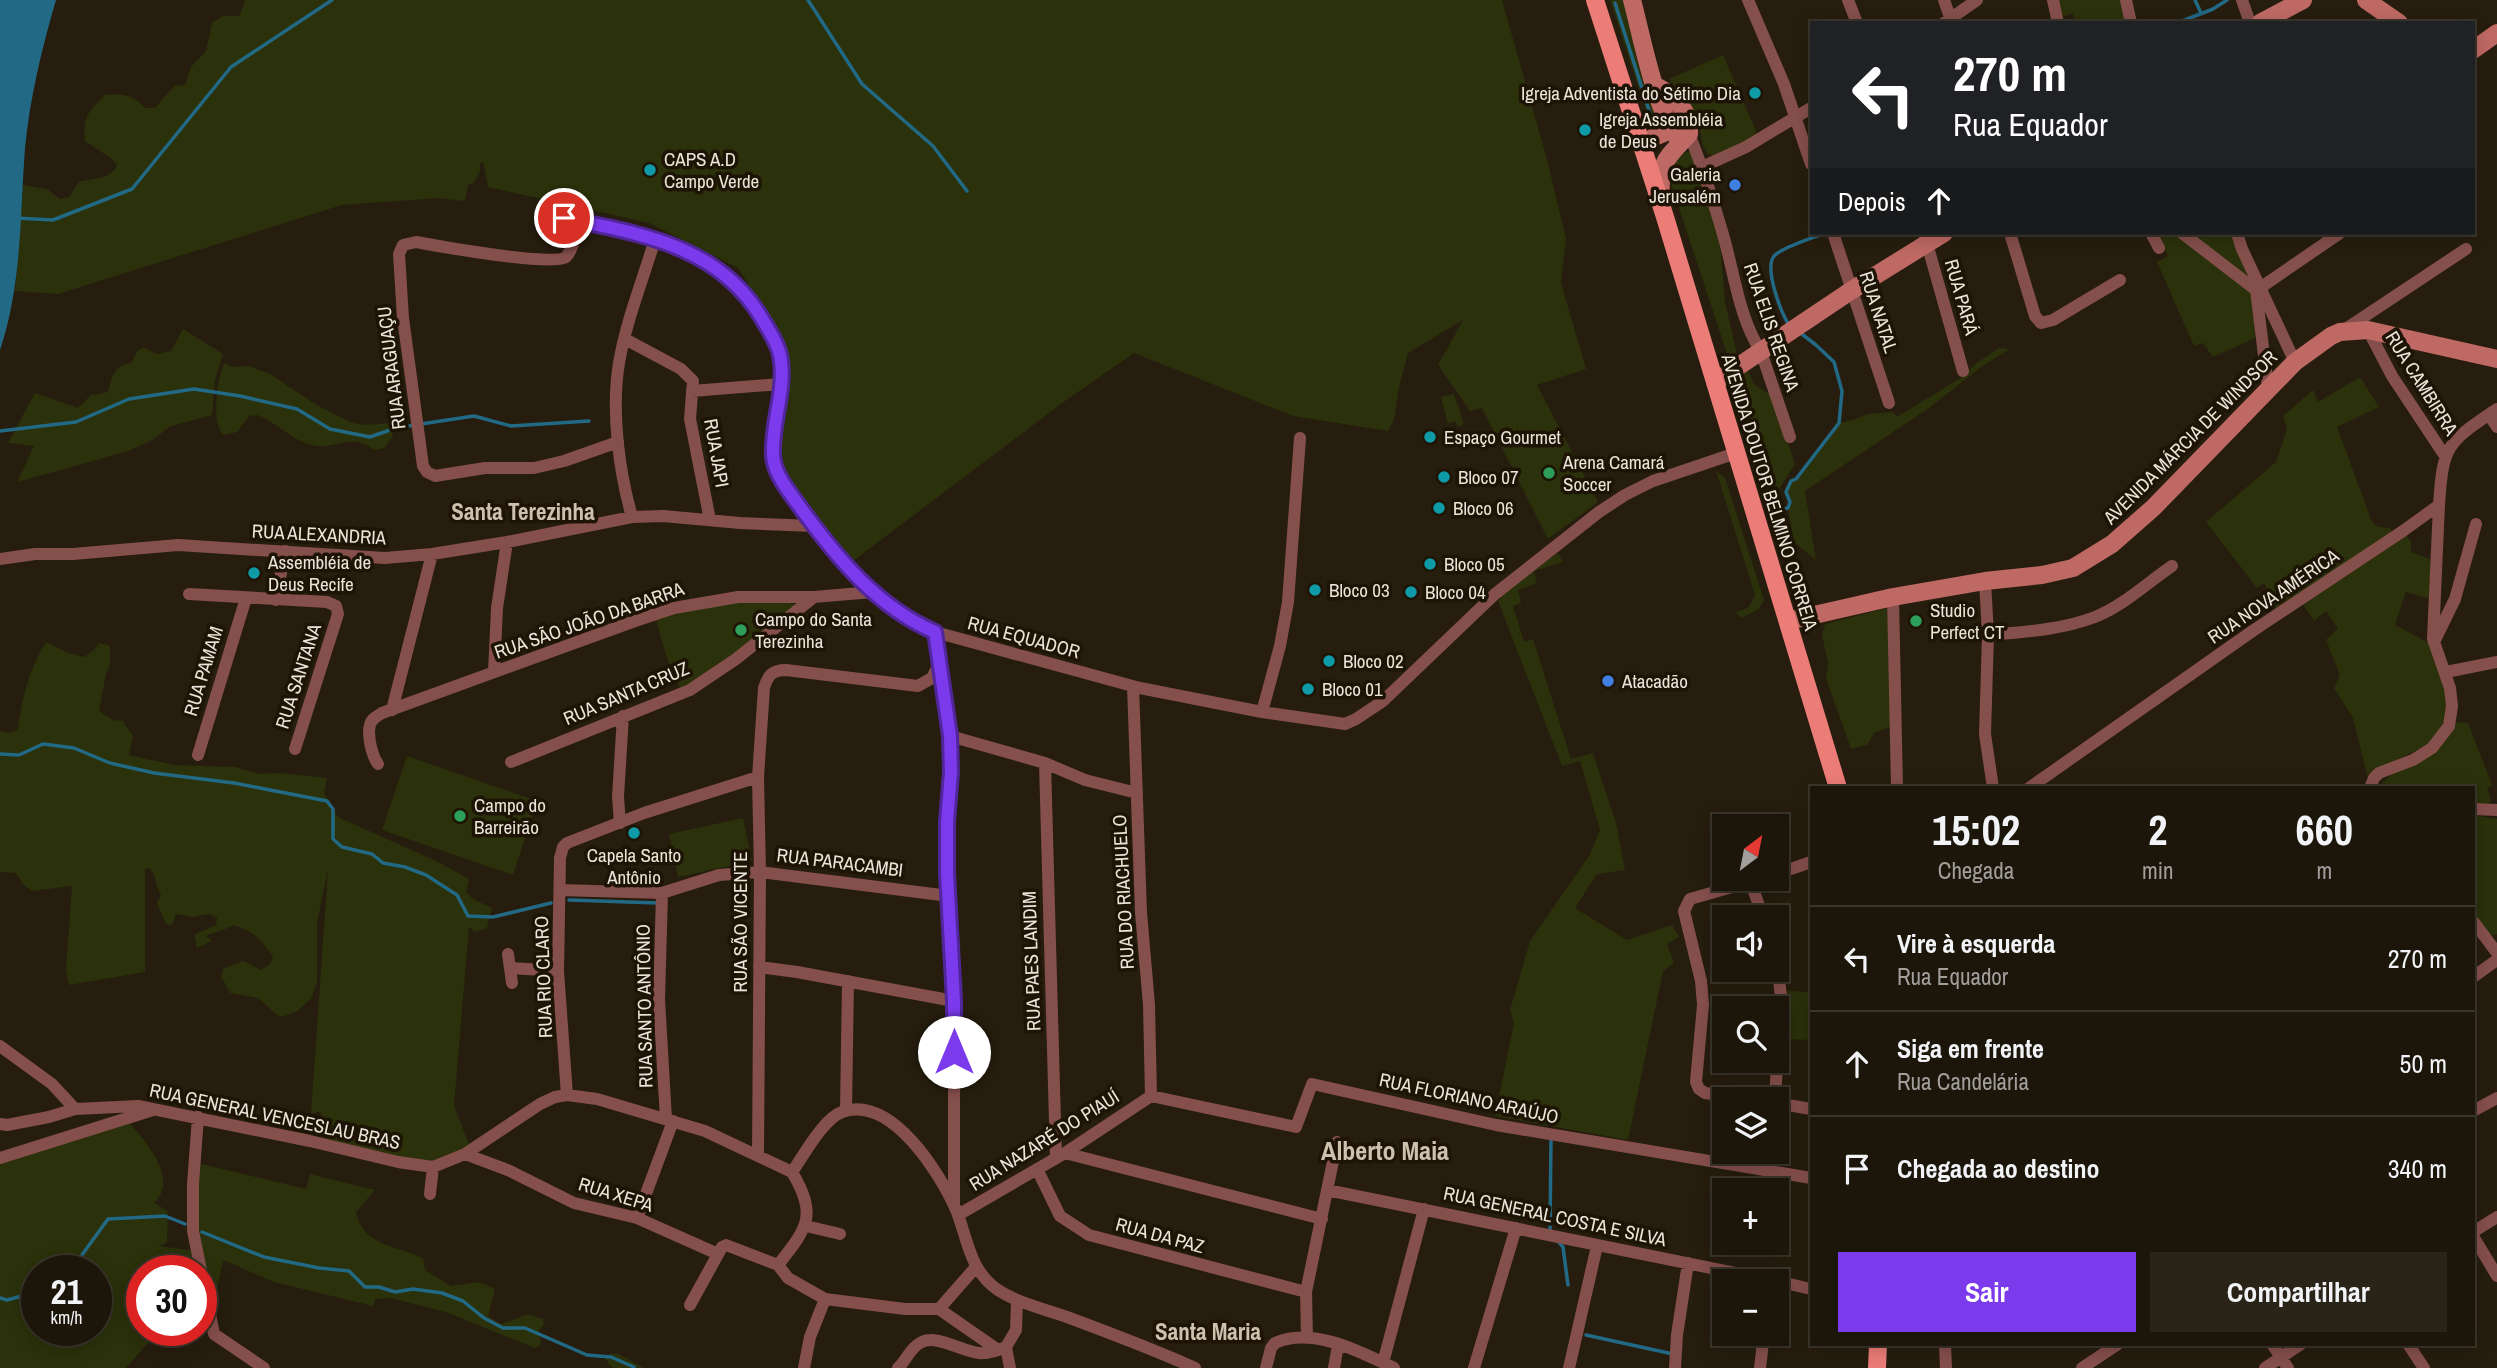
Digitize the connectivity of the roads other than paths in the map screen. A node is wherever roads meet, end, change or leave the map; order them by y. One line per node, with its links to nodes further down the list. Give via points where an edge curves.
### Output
1 (1595, 0): 24 (main road, AVENIDA DOUTOR BELMINO CORREIA)
2 (1632, 0): 23 (street, via 1656,86 1668,92 1687,118)
3 (1748, 0): 22 (street)
4 (1848, 0): 12 (street)
5 (1944, 0): 13 (street)
6 (1977, 0): 13 (street)
7 (2053, 0): 14 (street)
8 (2126, 0): 15 (street)
9 (2242, 0): 16 (street)
10 (2302, 0): 17 (street)
11 (2366, 0): 18 (street)
12 (1856, 21)
13 (1949, 21)
14 (2058, 21)
15 (2131, 21)
16 (2249, 21)
17 (2264, 21)
18 (2396, 21)
19 (2494, 41): 20 (street)
20 (2475, 49)
21 (1810, 109): 22 (street)
22 (1796, 118): 26 (street); 27 (street)
23 (1684, 139): 24 (street); 25 (street); 27 (street, RUA ELIS REGINA)
24 (1645, 141): 25 (street, via 1652,157); 28 (main road, AVENIDA DOUTOR BELMINO CORREIA)
25 (1667, 157): 28 (street, AVENIDA DOUTOR BELMINO CORREIA, via 1660,176)
26 (1810, 161)
27 (1702, 167): 47 (street, RUA ELIS REGINA, via 1736,292)
28 (1662, 208): 51 (main road, AVENIDA DOUTOR BELMINO CORREIA)
29 (549, 215): 30 (street, RUA EQUADOR)
30 (579, 221): 37 (street, RUA EQUADOR); 60 (street, RUA ARAGUAÇU, via 568,253 557,261 416,242 403,245 399,254 423,466 431,475 543,467)
31 (1834, 235): 43 (street, RUA NATAL)
32 (2011, 235): 41 (street, via 2040,323 2053,320)
33 (2152, 235): 39 (street)
34 (2185, 235): 42 (street)
35 (2237, 235): 42 (street)
36 (2337, 235): 42 (street)
37 (655, 239): 46 (street); 52 (street, RUA EQUADOR, via 707,261 742,289 777,345)
38 (1926, 239): 43 (street); 50 (street, RUA PARÁ)
39 (2159, 248)
40 (2466, 249): 45 (street)
41 (2120, 280)
42 (2259, 288): 49 (street); 53 (street)
43 (1852, 290): 47 (street); 55 (street, RUA NATAL)
44 (2368, 330): 45 (street, AVENIDA MÁRCIA DE WINDSOR); 48 (street, AVENIDA MÁRCIA DE WINDSOR); 62 (street, RUA CAMBIRRA, via 2392,376)
45 (2340, 332): 49 (street, AVENIDA MÁRCIA DE WINDSOR)
46 (625, 339): 54 (street, via 681,369 693,381); 60 (street, via 618,374)
47 (1761, 352): 51 (street); 58 (street, RUA ELIS REGINA)
48 (2497, 359)
49 (2295, 362): 53 (street, AVENIDA MÁRCIA DE WINDSOR)
50 (1963, 371)
51 (1715, 382): 61 (main road, AVENIDA DOUTOR BELMINO CORREIA)
52 (780, 384): 54 (street); 67 (street, RUA EQUADOR, via 773,456 781,480)
53 (2268, 388): 73 (street, AVENIDA MÁRCIA DE WINDSOR, via 2152,508 2094,557 2073,568 2042,575)
54 (692, 391): 65 (street, RUA JAPI, via 690,419)
55 (1889, 402)
56 (2493, 412): 57 (street); 62 (street, via 2456,438)
57 (2497, 427)
58 (1790, 437)
59 (1300, 438): 90 (street, via 1288,602)
60 (618, 442): 64 (street)
61 (1737, 453): 80 (main road, AVENIDA DOUTOR BELMINO CORREIA); 90 (street, RUA EQUADOR, via 1653,481 1599,512 1495,594 1383,701 1356,719 1335,724)
62 (2445, 456): 63 (street)
63 (2439, 505): 83 (street); 102 (street, RUA NOVA AMÉRICA)
64 (632, 517): 65 (street, RUA ALEXANDRIA); 68 (street, RUA ALEXANDRIA)
65 (710, 520): 67 (street, RUA ALEXANDRIA)
66 (2476, 524): 83 (street, via 2455,599)
67 (814, 526): 74 (street, RUA EQUADOR)
68 (507, 542): 70 (street, RUA ALEXANDRIA); 86 (street)
69 (285, 551): 70 (street, RUA ALEXANDRIA, via 384,558); 71 (street, RUA ALEXANDRIA, via 157,546); 79 (street)
70 (432, 554): 89 (street)
71 (0, 559)
72 (2172, 566): 82 (street, via 2094,617)
73 (1984, 581): 77 (street, AVENIDA MÁRCIA DE WINDSOR); 82 (street)
74 (873, 592): 76 (street, RUA SÃO JOÃO DA BARRA); 81 (street, RUA EQUADOR)
75 (189, 594): 78 (street)
76 (814, 597): 86 (street, RUA SÃO JOÃO DA BARRA, via 738,597 674,608); 91 (street, RUA SANTA CRUZ, via 690,690)
77 (1893, 597): 80 (street, AVENIDA MÁRCIA DE WINDSOR); 100 (street)
78 (246, 598): 79 (street); 94 (street, RUA PAMAM)
79 (276, 600): 93 (street, RUA SANTANA, via 327,602 336,606 338,614)
80 (1787, 621): 99 (main road, AVENIDA DOUTOR BELMINO CORREIA)
81 (935, 632): 84 (street); 88 (street, RUA EQUADOR)
82 (1988, 635): 101 (street, via 1985,734)
83 (2434, 643): 87 (street)
84 (940, 662): 92 (street); 98 (street, RUA SÃO VICENTE, via 932,678 918,686 777,670 767,677 764,688)
85 (2497, 662): 87 (street)
86 (494, 672): 89 (street, RUA SÃO JOÃO DA BARRA)
87 (2446, 672): 103 (street, via 2452,706 2441,739 2413,760 2379,774)
88 (1133, 686): 90 (street, RUA EQUADOR); 104 (street, RUA DO RIACHUELO)
89 (392, 710): 97 (street, RUA SÃO JOÃO DA BARRA, via 370,724)
90 (1262, 712)
91 (623, 716): 95 (street, RUA SANTA CRUZ); 107 (street)
92 (950, 736): 96 (street); 114 (street)
93 (295, 749)
94 (198, 755)
95 (512, 762)
96 (1045, 763): 104 (street); 146 (street, RUA PAES LANDIM)
97 (378, 764)
98 (758, 777): 107 (street); 110 (street, RUA SÃO VICENTE)
99 (1837, 786)
100 (1896, 786)
101 (1993, 786)
102 (2032, 786)
103 (2371, 786)
104 (1137, 793): 132 (street, RUA DO RIACHUELO)
105 (2475, 809): 106 (street)
106 (2497, 810)
107 (620, 823): 111 (street, RUA RIO CLARO, via 563,847)
108 (1810, 862): 109 (street)
109 (1789, 870)
110 (760, 872): 113 (street, RUA PARACAMBI, via 719,875); 114 (street, RUA PARACAMBI); 120 (street, RUA SÃO VICENTE)
111 (561, 891): 113 (street, RUA PARACAMBI); 122 (street, RUA RIO CLARO)
112 (1720, 891): 130 (street, via 1690,899 1684,911 1703,1005 1696,1082 1699,1089)
113 (662, 893): 141 (street, RUA SANTO ANTÔNIO, via 659,999)
114 (950, 896): 127 (street)
115 (2475, 923): 116 (street)
116 (2493, 938): 117 (street)
117 (2497, 953)
118 (508, 954): 121 (street)
119 (2497, 960): 123 (street)
120 (759, 967): 124 (street); 145 (street, RUA SÃO VICENTE)
121 (511, 968): 122 (street); 126 (street)
122 (558, 971): 131 (street, RUA RIO CLARO)
123 (2475, 976)
124 (848, 981): 127 (street); 139 (street)
125 (1779, 982): 129 (street)
126 (512, 983)
127 (954, 1001): 155 (street)
128 (0, 1046): 135 (street, via 52,1084)
129 (1777, 1087)
130 (1712, 1094)
131 (567, 1095): 141 (street); 144 (street, via 540,1104)
132 (1151, 1096): 146 (street, RUA NAZARÉ DO PIAUÍ); 151 (street, RUA FLORIANO ARAÚJO, via 1296,1127 1312,1084 1496,1125)
133 (2495, 1099): 138 (street)
134 (1789, 1104): 137 (street)
135 (75, 1109): 136 (street, RUA GENERAL VENCESLAU BRAS); 142 (street, RUA GENERAL VENCESLAU BRAS)
136 (157, 1109): 140 (street, RUA GENERAL VENCESLAU BRAS); 147 (street)
137 (1810, 1109)
138 (2475, 1110)
139 (846, 1111): 150 (street, via 822,1129); 155 (street, via 873,1113 900,1128 915,1143)
140 (198, 1117): 148 (street, RUA GENERAL VENCESLAU BRAS); 192 (street, via 193,1231 214,1334)
141 (669, 1120): 145 (street, via 705,1130); 157 (street)
142 (0, 1124)
143 (1337, 1142): 152 (street)
144 (465, 1154): 148 (street); 157 (street, RUA XEPA, via 575,1203)
145 (758, 1156): 150 (street)
146 (1060, 1156): 149 (street, RUA NAZARÉ DO PIAUÍ); 158 (street)
147 (0, 1158)
148 (433, 1167): 153 (street)
149 (1037, 1169): 155 (street, RUA NAZARÉ DO PIAUÍ); 175 (street, RUA DA PAZ, via 1060,1216 1089,1235)
150 (792, 1172): 159 (street, via 804,1192)
151 (1810, 1178)
152 (1327, 1190): 154 (street, RUA GENERAL COSTA E SILVA); 158 (street)
153 (430, 1194)
154 (1424, 1209): 160 (street, RUA GENERAL COSTA E SILVA); 191 (street)
155 (956, 1210): 168 (street)
156 (2497, 1217): 161 (street)
157 (637, 1218): 165 (street, RUA XEPA)
158 (1322, 1219): 175 (street)
159 (806, 1226): 162 (street); 167 (street)
160 (1516, 1228): 164 (street, RUA GENERAL COSTA E SILVA); 199 (street)
161 (2475, 1233)
162 (840, 1234)
163 (2475, 1238): 170 (street)
164 (1597, 1246): 166 (street, RUA GENERAL COSTA E SILVA); 200 (street)
165 (720, 1251): 167 (street, RUA XEPA, via 726,1245); 178 (street)
166 (1688, 1263): 169 (street, RUA GENERAL COSTA E SILVA); 201 (street)
167 (778, 1265): 171 (street)
168 (975, 1268): 177 (street, via 998,1290); 179 (street)
169 (1716, 1269)
170 (2497, 1276)
171 (788, 1278): 173 (street); 176 (street)
172 (1789, 1284): 174 (street, RUA GENERAL COSTA E SILVA)
173 (779, 1289)
174 (1810, 1289)
175 (1306, 1292): 180 (street)
176 (825, 1299): 179 (street); 193 (street, via 810,1336)
177 (1017, 1300): 189 (street, via 1016,1330); 196 (street)
178 (690, 1305)
179 (939, 1309): 189 (street)
180 (1307, 1338): 181 (street); 197 (street, via 1275,1343)
181 (1339, 1345): 191 (street); 198 (street)
182 (1763, 1346): 202 (street)
183 (1878, 1346): 203 (main road)
184 (1945, 1346): 204 (street)
185 (2115, 1346): 205 (street)
186 (2273, 1346): 190 (street)
187 (2299, 1346): 190 (street)
188 (2409, 1346): 207 (street)
189 (1002, 1349): 194 (street, via 976,1353 924,1341); 195 (street)
190 (2284, 1363): 206 (street)
191 (1389, 1365)
192 (264, 1368)
193 (804, 1368)
194 (898, 1368)
195 (1010, 1368)
196 (1195, 1368)
197 (1266, 1368)
198 (1334, 1368)
199 (1474, 1368)
200 (1569, 1368)
201 (1675, 1368)
202 (1760, 1368)
203 (1877, 1368)
204 (1946, 1368)
205 (2082, 1368)
206 (2265, 1368)
207 (2424, 1368)

